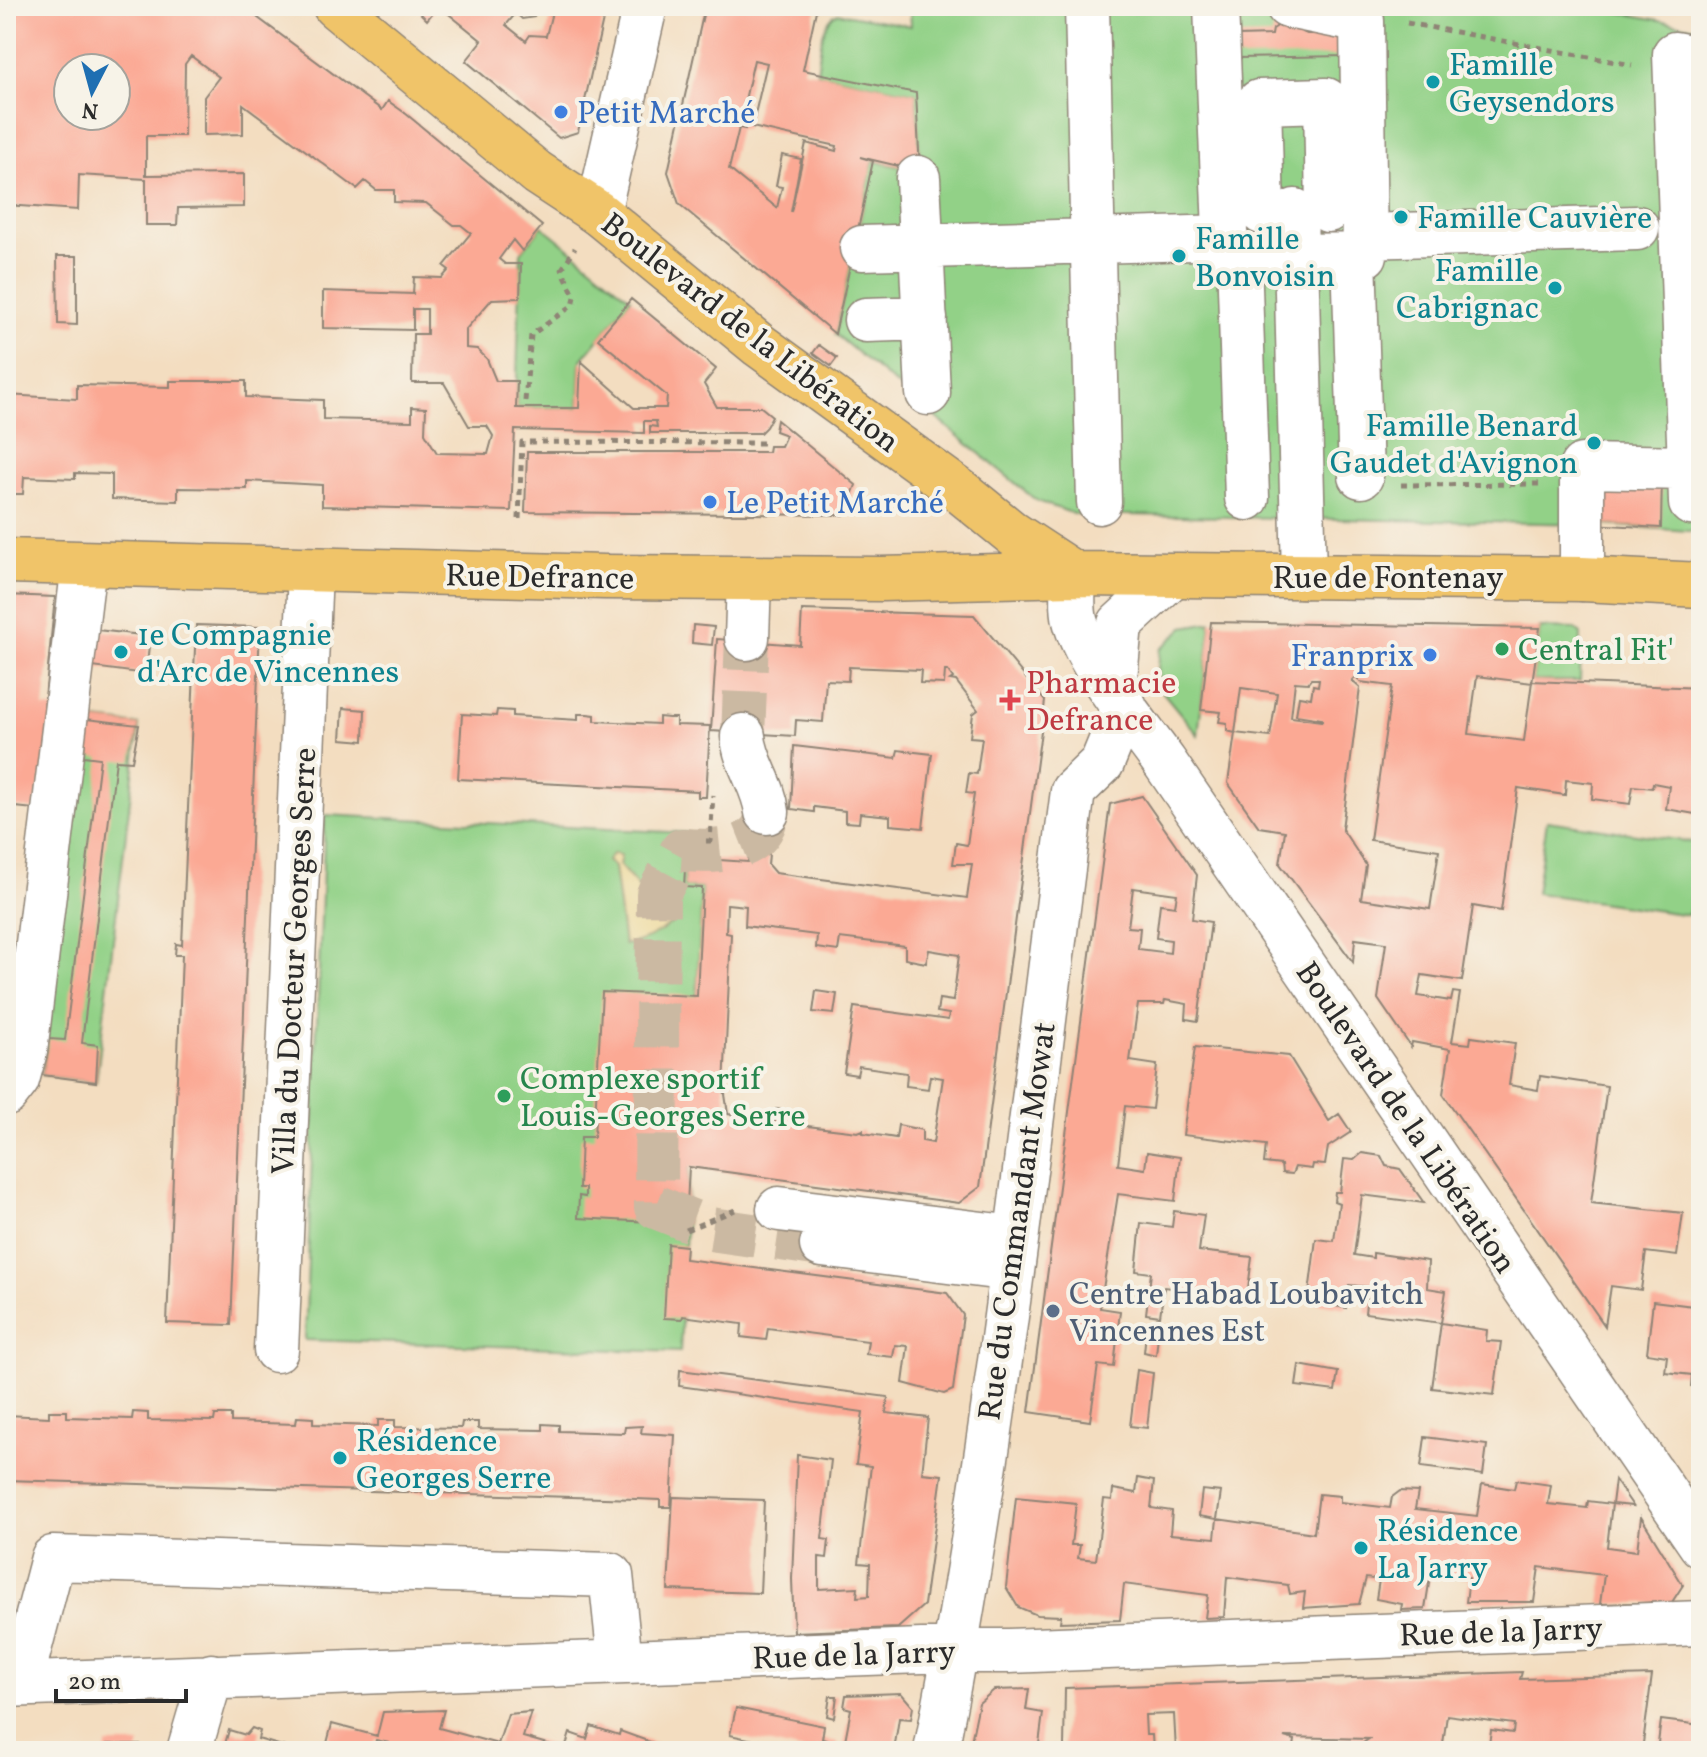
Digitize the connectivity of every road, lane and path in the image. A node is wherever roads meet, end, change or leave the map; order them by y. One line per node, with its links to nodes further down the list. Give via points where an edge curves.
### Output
1 (335, 6): 10 (main road, Boulevard de la Libération, via 537,173)
2 (645, 6): 10 (street)
3 (1087, 6): 13 (street)
4 (1216, 6): 11 (street)
5 (1288, 6): 6 (street)
6 (1362, 21): 8 (path, via 1371,16 1632,65); 11 (street)
7 (1701, 59): 17 (street, via 1675,54)
8 (1633, 80)
9 (918, 178): 14 (street)
10 (599, 214): 21 (path, via 562,269 575,297 573,305 531,335); 32 (main road, Boulevard de la Libération, via 759,345)
11 (1295, 227): 12 (street); 13 (street); 16 (street); 16 (street); 23 (street); 26 (street)
12 (1637, 228)
13 (1092, 241): 14 (street); 27 (street)
14 (921, 246): 15 (street); 18 (street)
15 (862, 248)
16 (1296, 255): 33 (street)
17 (1692, 311): 25 (street)
18 (925, 318): 19 (street); 20 (street)
19 (866, 320)
20 (928, 393)
21 (525, 401)
22 (766, 443): 28 (path, via 522,442)
23 (1361, 476): 24 (path, via 1361,485)
24 (1583, 483): 25 (street, via 1582,466); 36 (street)
25 (1695, 486)
26 (1247, 498)
27 (1099, 502)
28 (519, 519)
29 (6, 561): 30 (main road, Rue Defrance)
30 (84, 564): 31 (main road, Rue Defrance); 44 (street, via 25,1051 17,1080)
31 (310, 572): 35 (main road, Rue Defrance); 49 (street, Villa du Docteur Georges Serre)
32 (1074, 574): 34 (main road, Rue de Fontenay); 35 (main road, Rue Defrance); 39 (street, Boulevard de la Libération, via 1074,621 1098,674)
33 (1304, 576): 34 (main road, Rue de Fontenay); 36 (main road, Rue de Fontenay)
34 (1171, 577): 39 (street, via 1120,624)
35 (749, 579): 38 (street)
36 (1582, 579): 37 (main road, Rue de Fontenay)
37 (1701, 585)
38 (747, 638)
39 (1119, 698): 48 (street, Rue du Commandant Mowat, via 1102,763 1073,791); 50 (street, Boulevard de la Libération)
40 (743, 736): 42 (street)
41 (713, 800): 43 (path)
42 (767, 812)
43 (706, 841)
44 (6, 1094)
45 (779, 1209): 46 (path, via 735,1210); 48 (street)
46 (686, 1230)
47 (822, 1245): 48 (street)
48 (1013, 1253): 52 (street, Rue du Commandant Mowat)
49 (276, 1350)
50 (1701, 1545)
51 (1701, 1623): 52 (street, Rue de la Jarry)
52 (955, 1650): 53 (street, Rue de la Jarry); 57 (street, Rue du Commandant Mowat)
53 (620, 1661): 54 (street, Rue de la Jarry); 55 (street, via 611,1575 53,1558)
54 (211, 1676): 55 (street, Rue de la Jarry); 56 (street)
55 (13, 1684)
56 (189, 1751)
57 (936, 1751)

